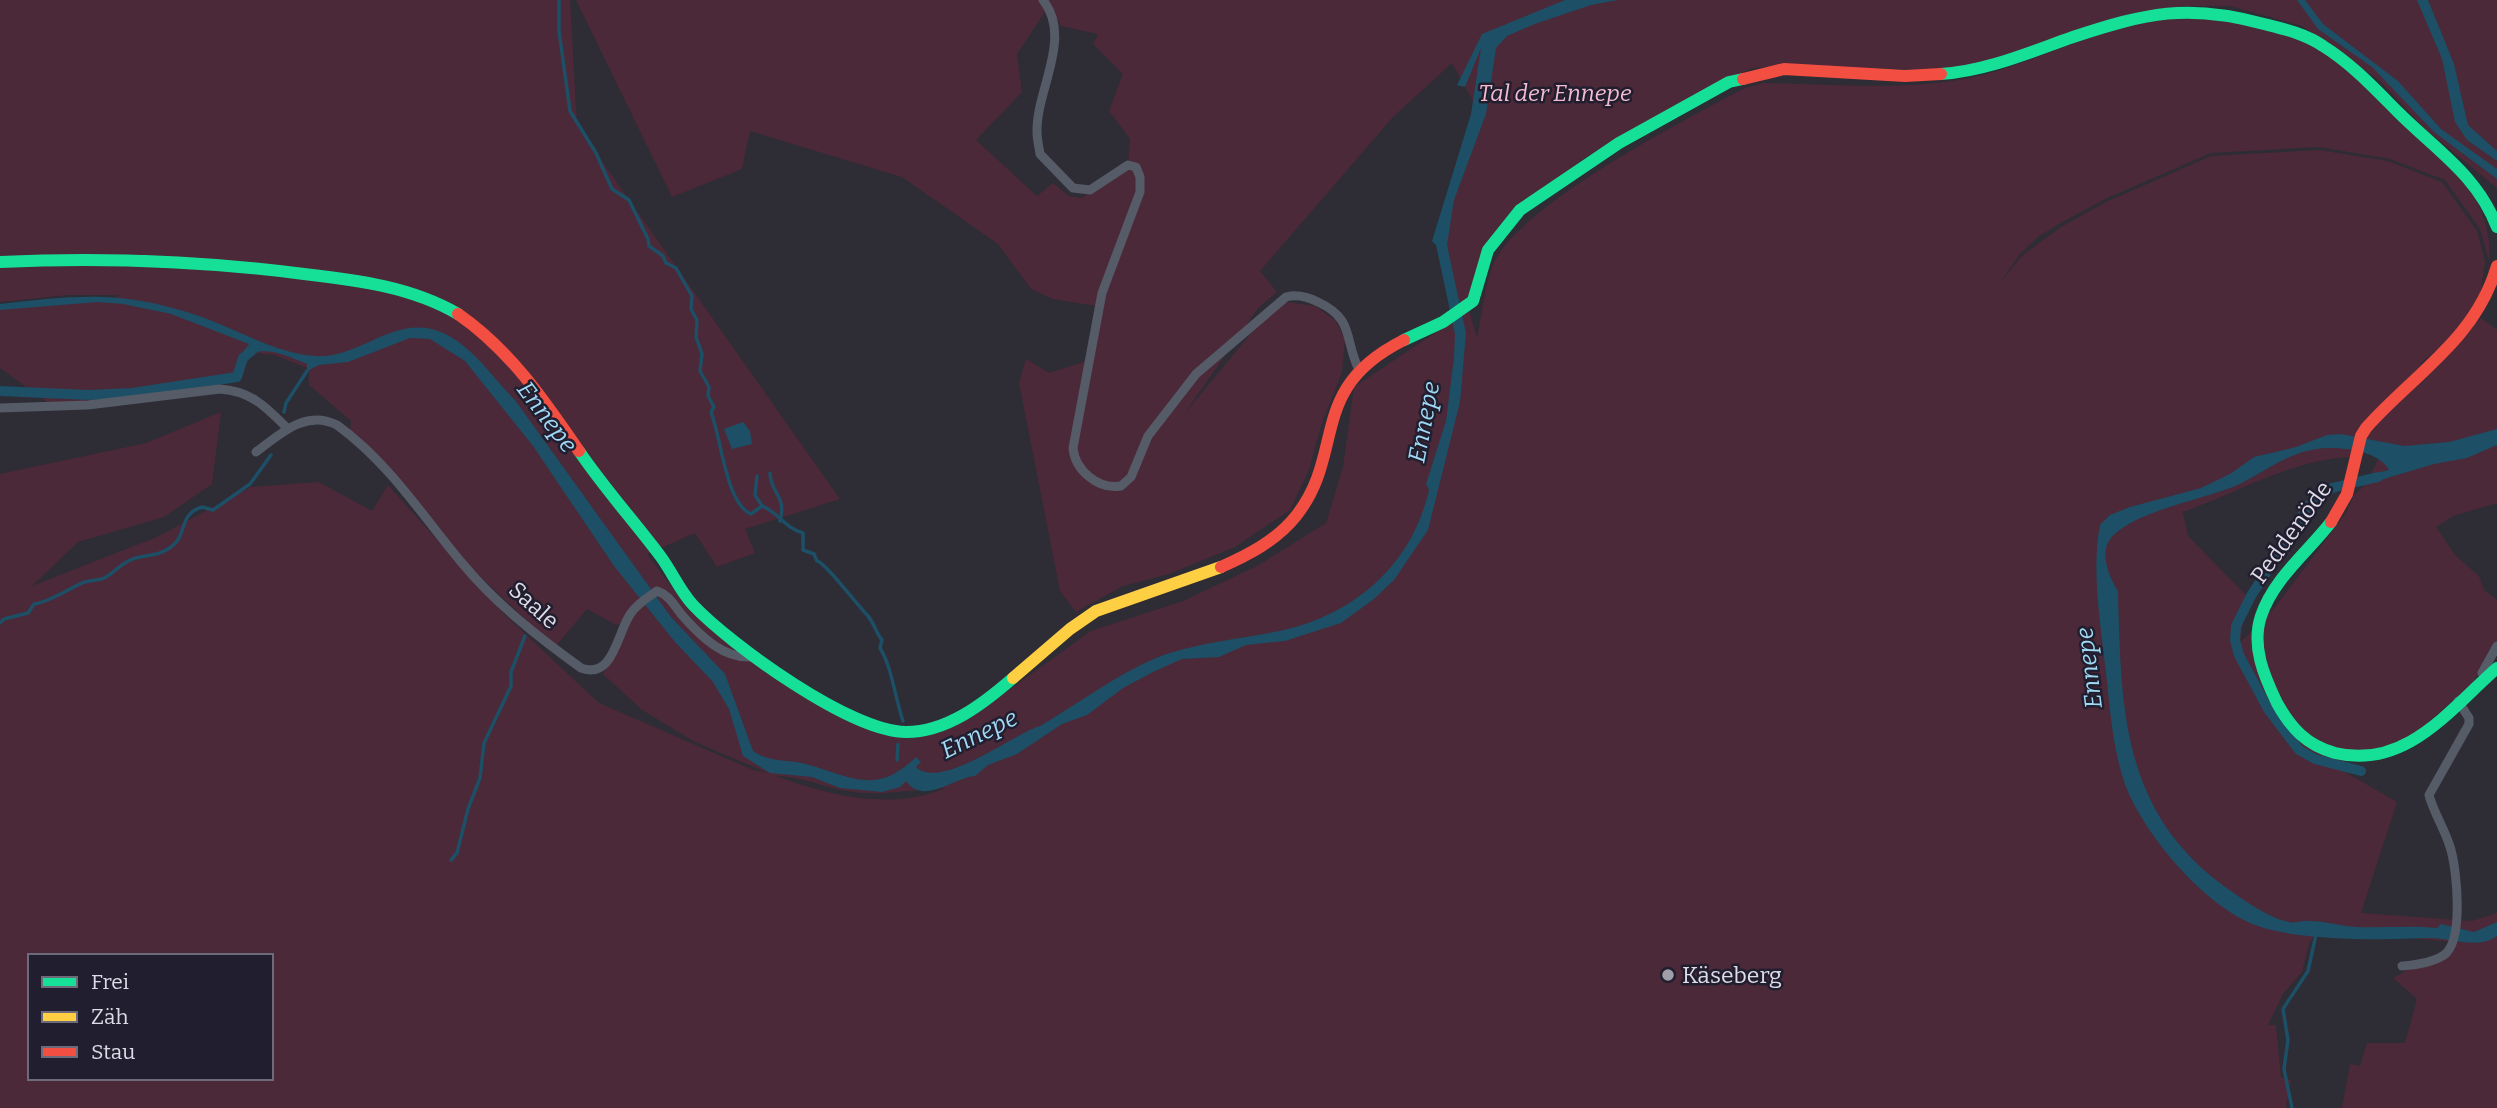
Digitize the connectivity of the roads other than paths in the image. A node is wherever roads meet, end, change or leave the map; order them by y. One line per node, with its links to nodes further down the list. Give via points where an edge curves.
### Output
1 (1043, 0): 5 (street, via 1055,31 1038,124 1040,154 1073,188 1090,190 1128,164 1136,167 1140,177 1140,192 1097,314 1073,448 1077,463 1105,486 1121,486 1131,477 1148,436 1196,374 1286,297 1307,298 1339,314)
2 (2497, 228): 5 (street, via 2480,189 2353,67 2321,44 2280,27 2211,11 2170,11 2131,19 1972,72 1905,76 1784,69 1729,82 1619,143 1520,210 1488,250 1475,296 1465,309 1382,352)
3 (0, 262): 10 (street, via 112,257 199,261 354,280 457,314 522,371 692,603)
4 (2497, 266): 13 (street, Peddenöde, via 2488,296 2470,324 2361,436 2350,488 2338,512 2287,569 2264,606 2257,632 2271,692 2289,726 2319,748 2354,755 2402,748)
5 (1359, 370): 10 (street, via 1337,408 1309,496 1281,533 1235,561 1109,603 1085,617 998,693 964,714 915,732 877,729)
6 (0, 408): 7 (street, via 88,405 240,390)
7 (287, 428): 8 (street, Saale); 10 (street, Saale, via 310,419 326,419 348,432 401,483 464,566 503,607 581,668 601,669 611,658 626,621 642,601 657,592 666,594 692,626 723,651 741,659)
8 (256, 452)
9 (2497, 646): 12 (street, via 2482,673)
10 (756, 656)
11 (2497, 668): 12 (street, Peddenöde)
12 (2485, 678): 13 (street, Peddenöde)
13 (2458, 701): 14 (street, via 2469,724 2429,795 2451,849 2458,895 2452,944 2435,960)
14 (2402, 966)

